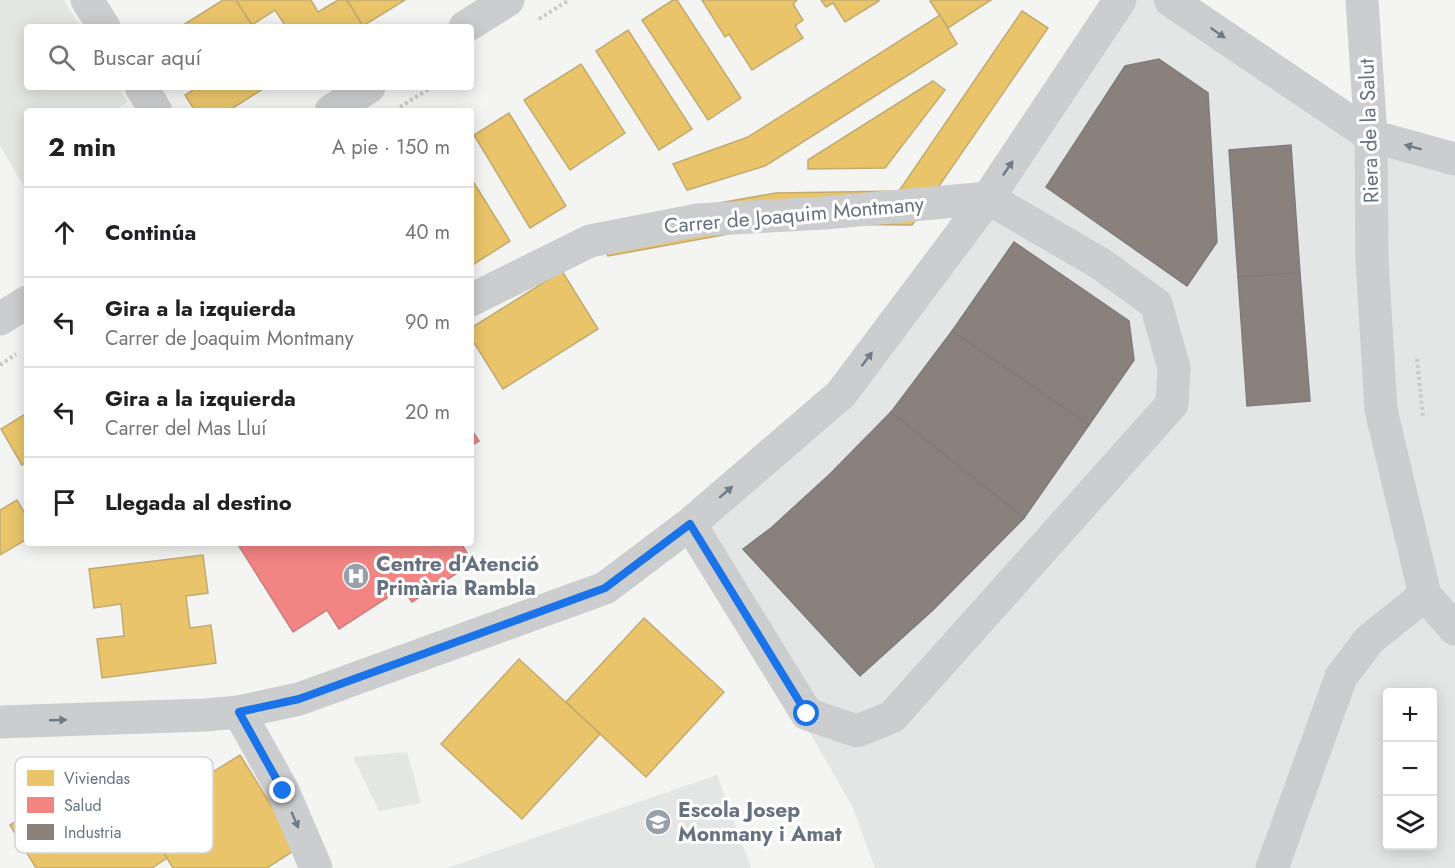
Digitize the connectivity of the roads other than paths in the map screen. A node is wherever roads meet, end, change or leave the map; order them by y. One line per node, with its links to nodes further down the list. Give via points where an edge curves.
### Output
1 (87, 0): 6 (street)
2 (508, 0): 7 (street)
3 (1120, 0): 14 (street, one-way to 3)
4 (1170, 0): 12 (street, one-way to 12)
5 (1363, 1): 12 (street, Riera de la Salut)
6 (102, 24)
7 (470, 24)
8 (143, 90): 10 (street)
9 (364, 90): 11 (street)
10 (154, 108)
11 (336, 108)
12 (1371, 136): 13 (street, one-way to 12); 19 (street, Riera de la Salut, via 1372,260 1381,410)
13 (1455, 159)
14 (988, 198): 15 (street, Carrer de Joaquim Montmany, via 698,220 590,241); 18 (street, one-way to 14, via 841,394); 18 (street, via 1101,264 1156,304 1174,368 1172,404 892,717 857,730 807,714)
15 (474, 298)
16 (24, 304): 17 (street)
17 (0, 319)
18 (690, 524): 21 (street, via 605,588 299,699)
19 (1425, 595): 20 (street); 24 (street, via 1369,640 1341,677)
20 (1455, 629)
21 (239, 712): 22 (street, one-way to 21); 23 (street, one-way to 23, via 283,791)
22 (0, 722)
23 (316, 868)
24 (1272, 868)

